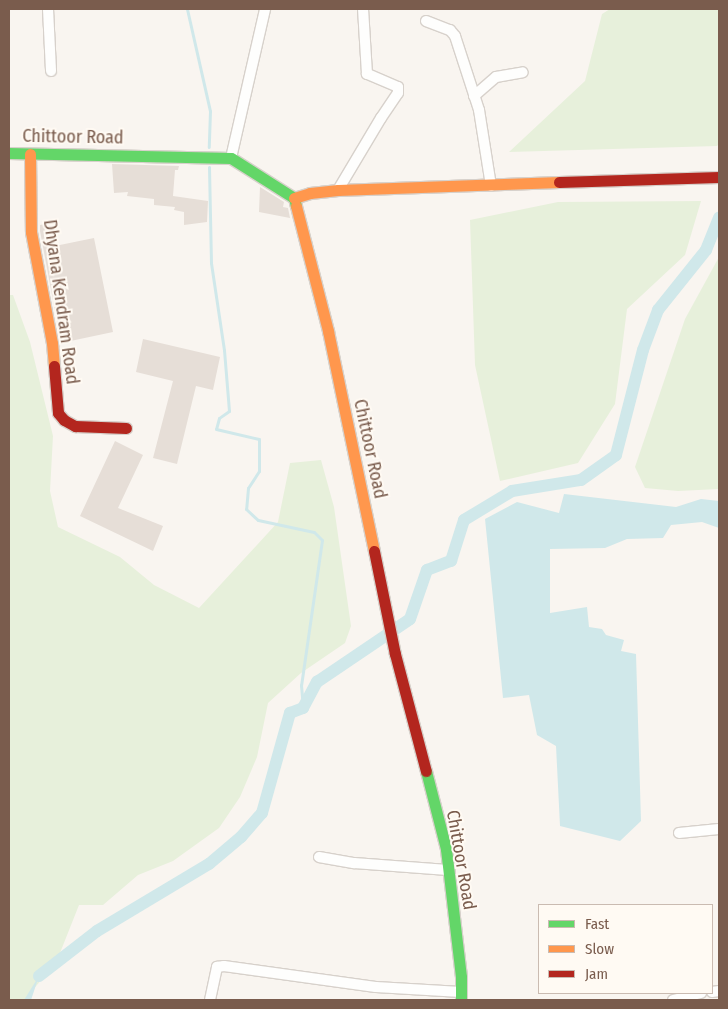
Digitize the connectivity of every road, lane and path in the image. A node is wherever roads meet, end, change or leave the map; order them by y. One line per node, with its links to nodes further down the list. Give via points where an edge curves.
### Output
1 (48, 9): 5 (street)
2 (265, 9): 10 (street)
3 (363, 9): 13 (street, via 367,74 398,87 398,93)
4 (426, 21): 7 (street, via 450,30 455,36)
5 (51, 71)
6 (523, 72): 7 (street, via 496,77)
7 (474, 96): 12 (street, via 485,137)
8 (9, 154): 9 (main road, Chittoor Road)
9 (30, 154): 10 (main road, Chittoor Road); 15 (main road, Dhyana Kendram Road, via 31,232 52,343 58,412 75,426)
10 (231, 158): 14 (main road)
11 (719, 177): 12 (main road)
12 (491, 186): 13 (main road)
13 (338, 190): 14 (main road)
14 (294, 198): 19 (main road, Chittoor Road, via 328,331 395,654 446,849)
15 (126, 428)
16 (719, 829): 17 (street)
17 (679, 833)
18 (319, 857): 19 (street)
19 (448, 870): 21 (main road, Chittoor Road)
20 (697, 994): 23 (street)
21 (461, 996): 22 (street, via 224,966 216,967)
22 (210, 1000)
23 (673, 1000)

